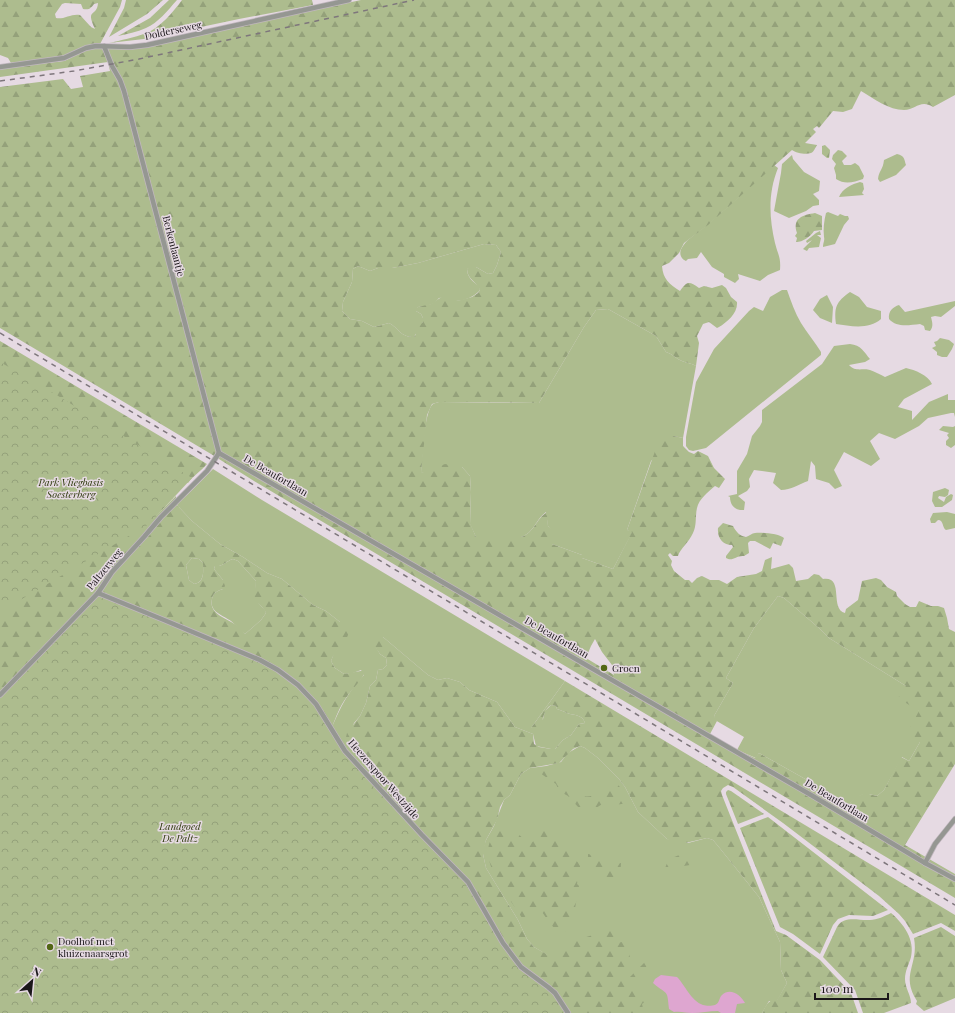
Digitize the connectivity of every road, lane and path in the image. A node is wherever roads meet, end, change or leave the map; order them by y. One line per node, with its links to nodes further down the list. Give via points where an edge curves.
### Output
1 (349, 0): 2 (street, Dolderseweg, via 147,45)
2 (104, 46): 3 (street, Dolderseweg, via 86,48 64,58); 4 (street, Berkenlaantje, via 124,91)
3 (0, 67)
4 (220, 453): 5 (street, Paltzerweg, via 207,471 160,517 112,572); 8 (street, De Beaufortlaan, via 812,794)
5 (98, 593): 6 (street, Paltzerweg); 10 (street, Heezerspoor Westzijde, via 260,660 298,685 316,704 345,751 468,882 503,943 521,967 555,993)
6 (0, 695)
7 (955, 819): 8 (street, via 935,844)
8 (925, 863): 9 (street, De Beaufortlaan)
9 (955, 880)
10 (568, 1013)

